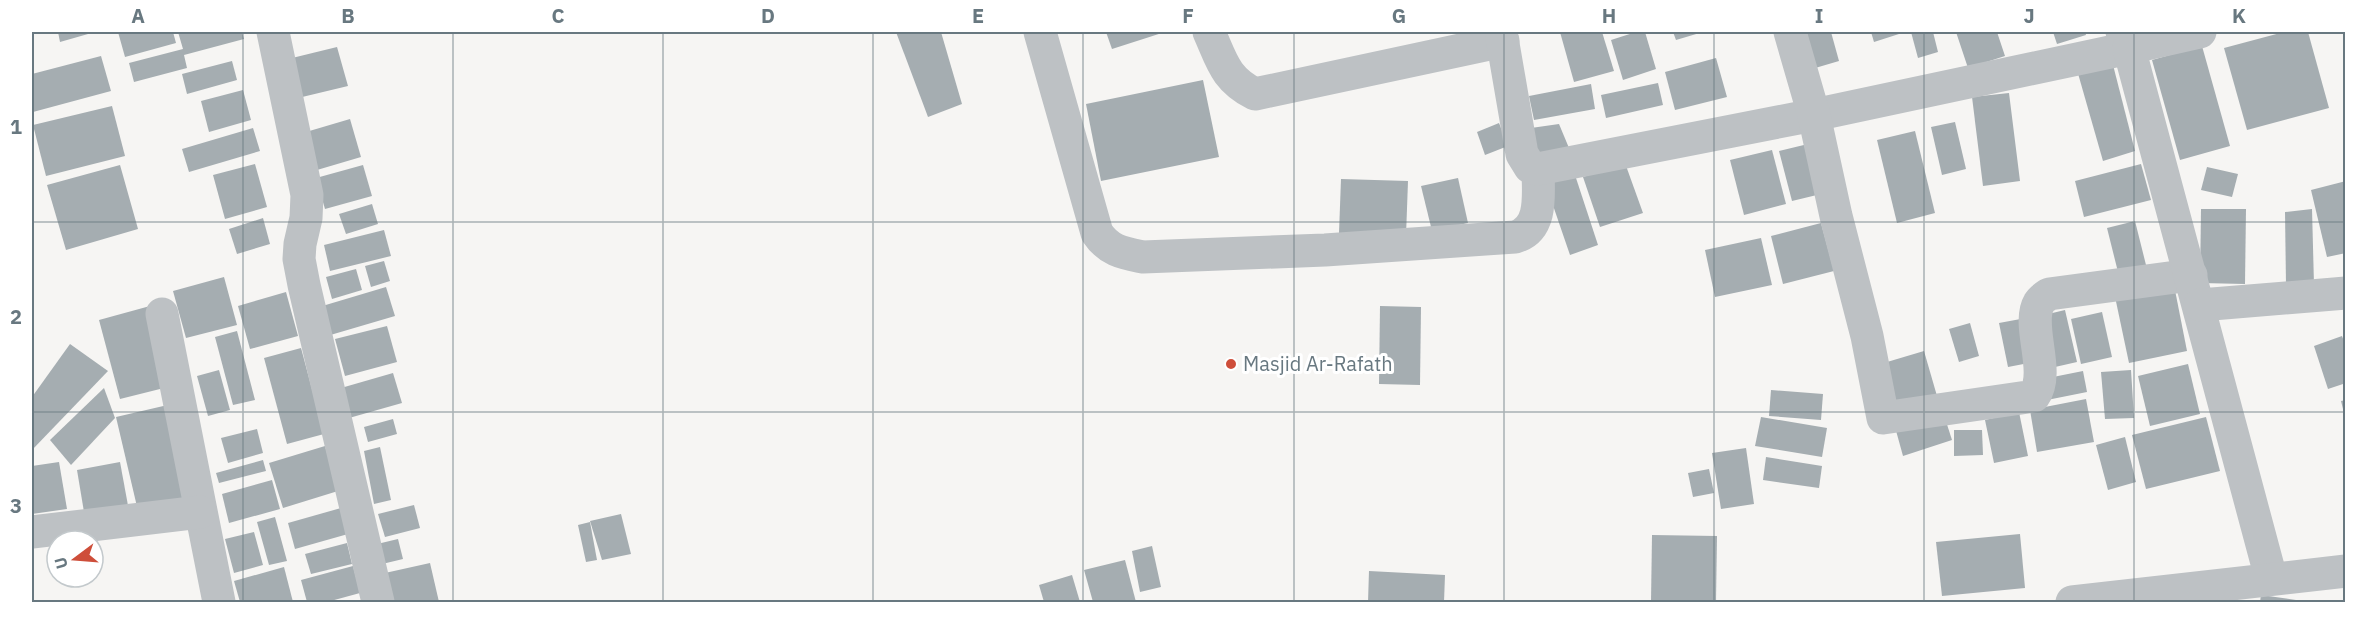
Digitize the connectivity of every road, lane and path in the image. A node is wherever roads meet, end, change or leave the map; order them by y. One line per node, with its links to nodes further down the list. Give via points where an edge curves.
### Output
1 (273, 32): 19 (street, via 308,195 299,259)
2 (1040, 32): 9 (street, via 1097,233 1104,244 1118,252 1143,257 1302,251 1515,237 1531,227 1537,212)
3 (1209, 32): 6 (street, via 1227,73 1255,94)
4 (1790, 32): 8 (street)
5 (2200, 32): 7 (street)
6 (1502, 36): 9 (street, via 1522,154 1530,167)
7 (2126, 40): 8 (street); 10 (street)
8 (1814, 115): 9 (street); 10 (street, via 1883,418 2034,396 2040,372 2036,312 2039,301 2049,294)
9 (1538, 169)
10 (2195, 290): 11 (street); 16 (street)
11 (2346, 293)
12 (162, 314): 13 (street)
13 (200, 512): 14 (street); 18 (street)
14 (32, 532)
15 (2346, 571): 16 (street)
16 (2271, 578): 17 (street)
17 (2149, 598): 20 (street)
18 (219, 603)
19 (378, 603)
20 (2072, 603)

